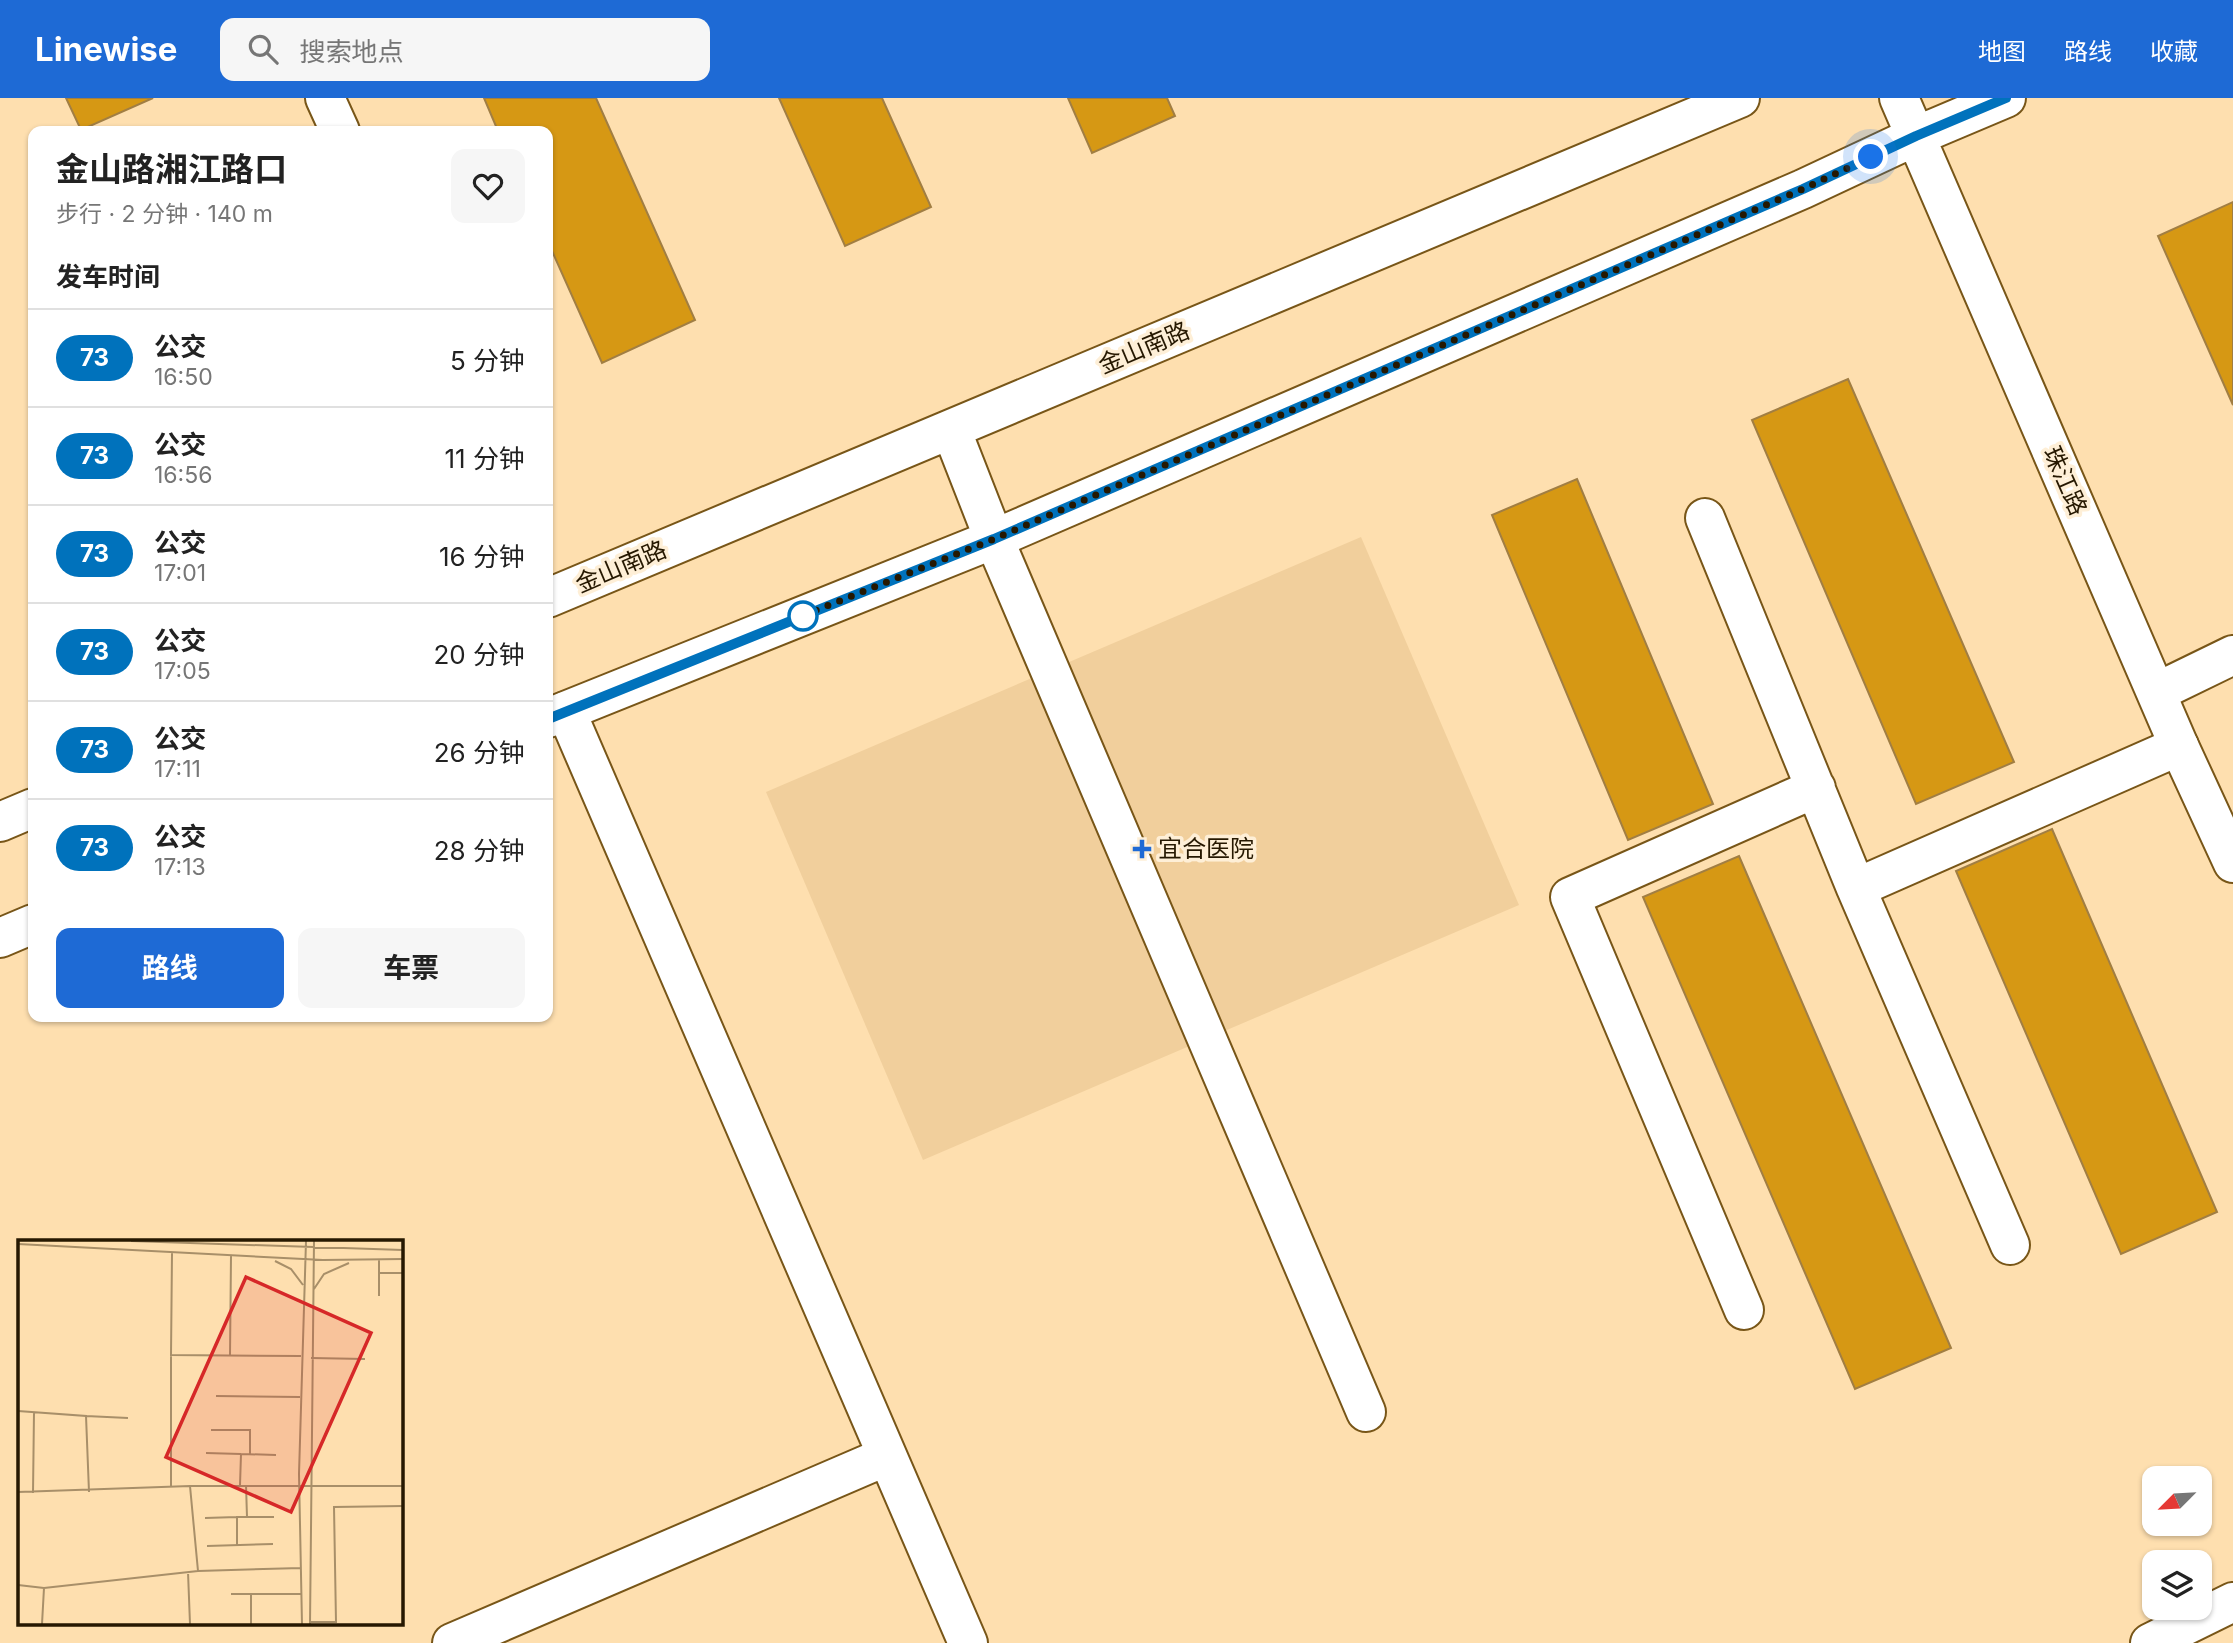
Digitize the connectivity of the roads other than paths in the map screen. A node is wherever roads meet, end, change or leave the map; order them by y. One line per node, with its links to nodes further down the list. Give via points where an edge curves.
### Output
1 (326, 98): 5 (street)
2 (1740, 98): 7 (street, 金山南路)
3 (1899, 98): 6 (street, 珠江路)
4 (2006, 98): 6 (street)
5 (338, 126)
6 (1916, 136): 9 (street); 12 (street, 珠江路)
7 (951, 429): 9 (street); 10 (street, 金山南路)
8 (1705, 518): 15 (street)
9 (994, 539): 13 (street); 24 (street)
10 (553, 596)
11 (2233, 655): 12 (street)
12 (2157, 692): 14 (street, 珠江路)
13 (557, 715): 25 (street)
14 (2179, 746): 18 (street, 珠江路); 19 (street)
15 (1816, 788): 19 (street); 23 (street, via 1570,897)
16 (28, 810): 17 (street)
17 (0, 822)
18 (2233, 863)
19 (1856, 888): 22 (street)
20 (28, 927): 21 (street)
21 (0, 938)
22 (2010, 1245)
23 (1744, 1310)
24 (1366, 1412)
25 (887, 1456): 27 (street); 28 (street)
26 (2233, 1602): 29 (street)
27 (452, 1643)
28 (968, 1643)
29 (2150, 1643)

